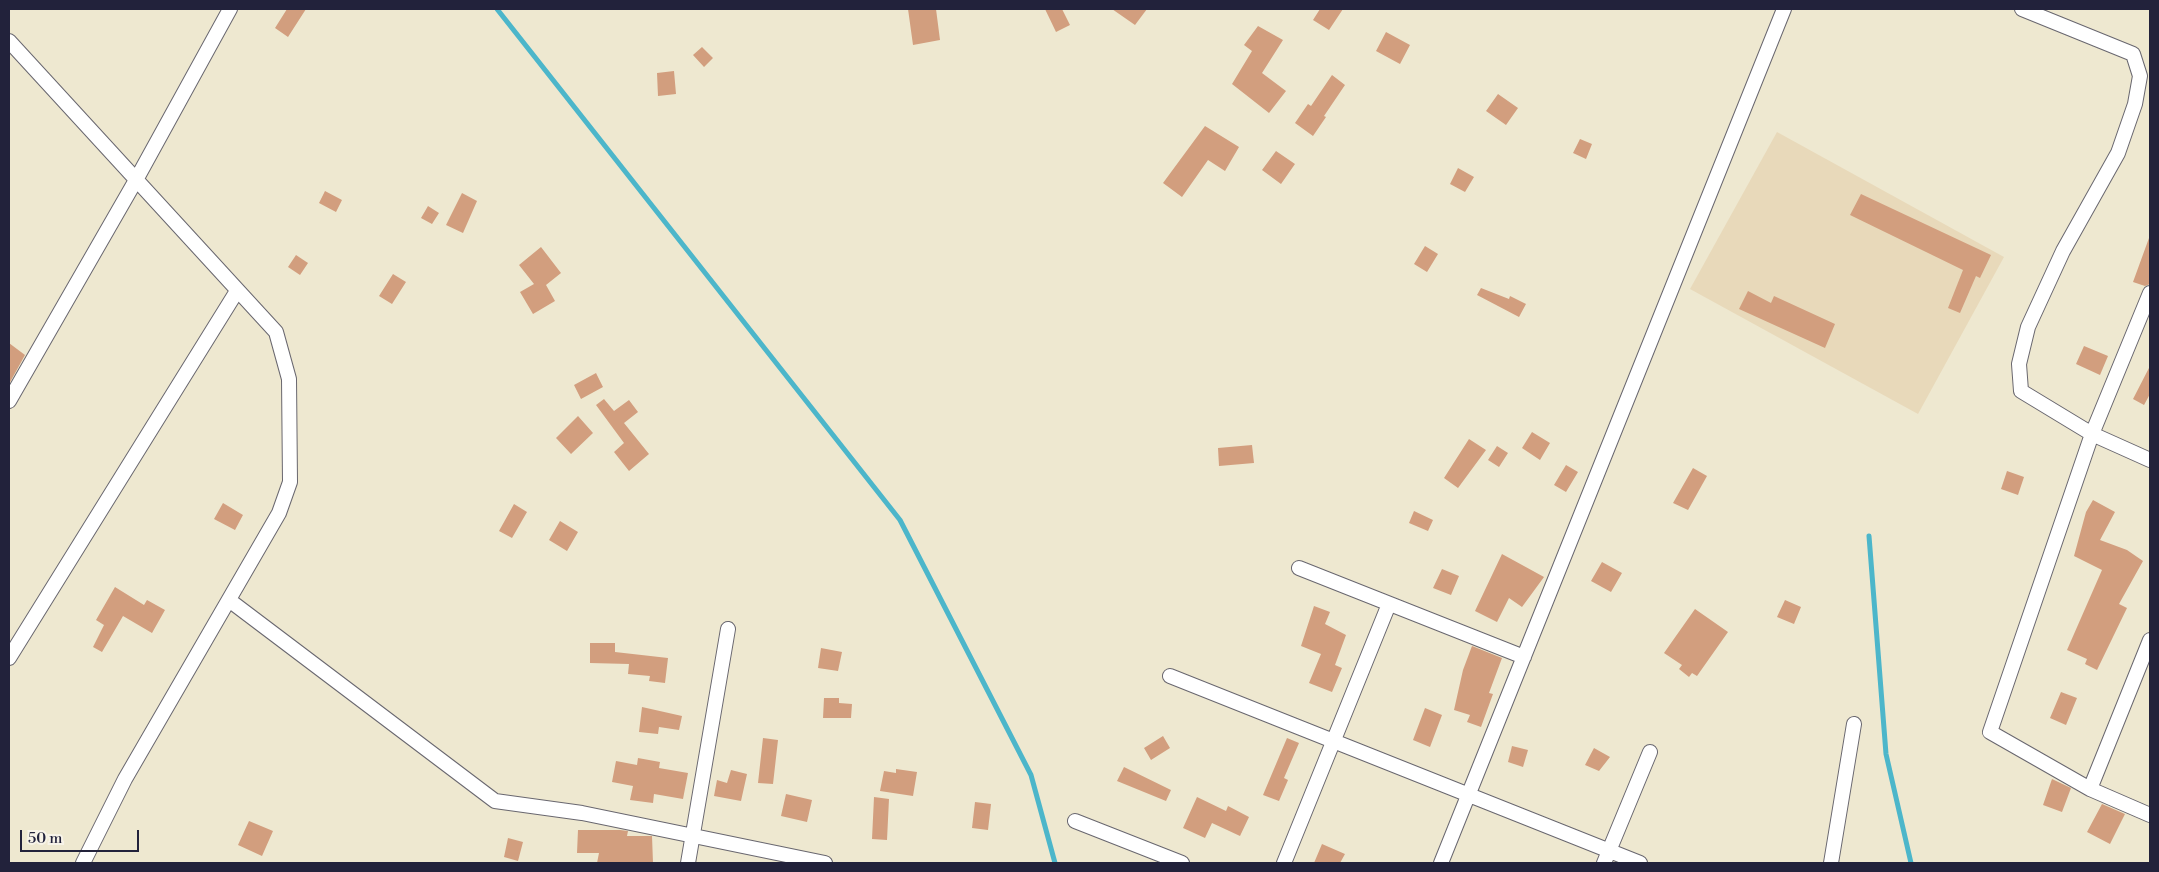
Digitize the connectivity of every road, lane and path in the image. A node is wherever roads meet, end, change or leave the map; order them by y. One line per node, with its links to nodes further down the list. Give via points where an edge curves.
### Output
1 (230, 9): 5 (street)
2 (1784, 9): 16 (street)
3 (2022, 9): 9 (street, via 2133,54 2140,76 2135,104 2118,153 2063,251 2028,327 2019,364 2022,391)
4 (9, 41): 5 (street)
5 (136, 180): 6 (street); 8 (street)
6 (237, 290): 12 (street, via 276,332 289,379 290,482 279,513); 17 (street)
7 (2150, 293): 9 (street)
8 (9, 401)
9 (2092, 434): 10 (street); 22 (street, via 1990,732)
10 (2150, 460)
11 (1299, 568): 13 (street)
12 (229, 600): 26 (street, via 495,800 582,813); 28 (street, via 125,779)
13 (1388, 604): 16 (street); 20 (street)
14 (728, 629): 26 (street)
15 (2150, 640): 22 (street)
16 (1524, 657): 23 (street)
17 (9, 658)
18 (1170, 676): 20 (street)
19 (1854, 724): 35 (street)
20 (1333, 741): 23 (street); 32 (street)
21 (1650, 752): 27 (street)
22 (2090, 789): 24 (street)
23 (1468, 795): 27 (street); 33 (street)
24 (2150, 815)
25 (1075, 821): 31 (street)
26 (692, 836): 29 (street); 30 (street)
27 (1607, 857): 34 (street)
28 (83, 863)
29 (688, 863)
30 (825, 863)
31 (1182, 863)
32 (1284, 863)
33 (1441, 863)
34 (1640, 863)
35 (1831, 863)

